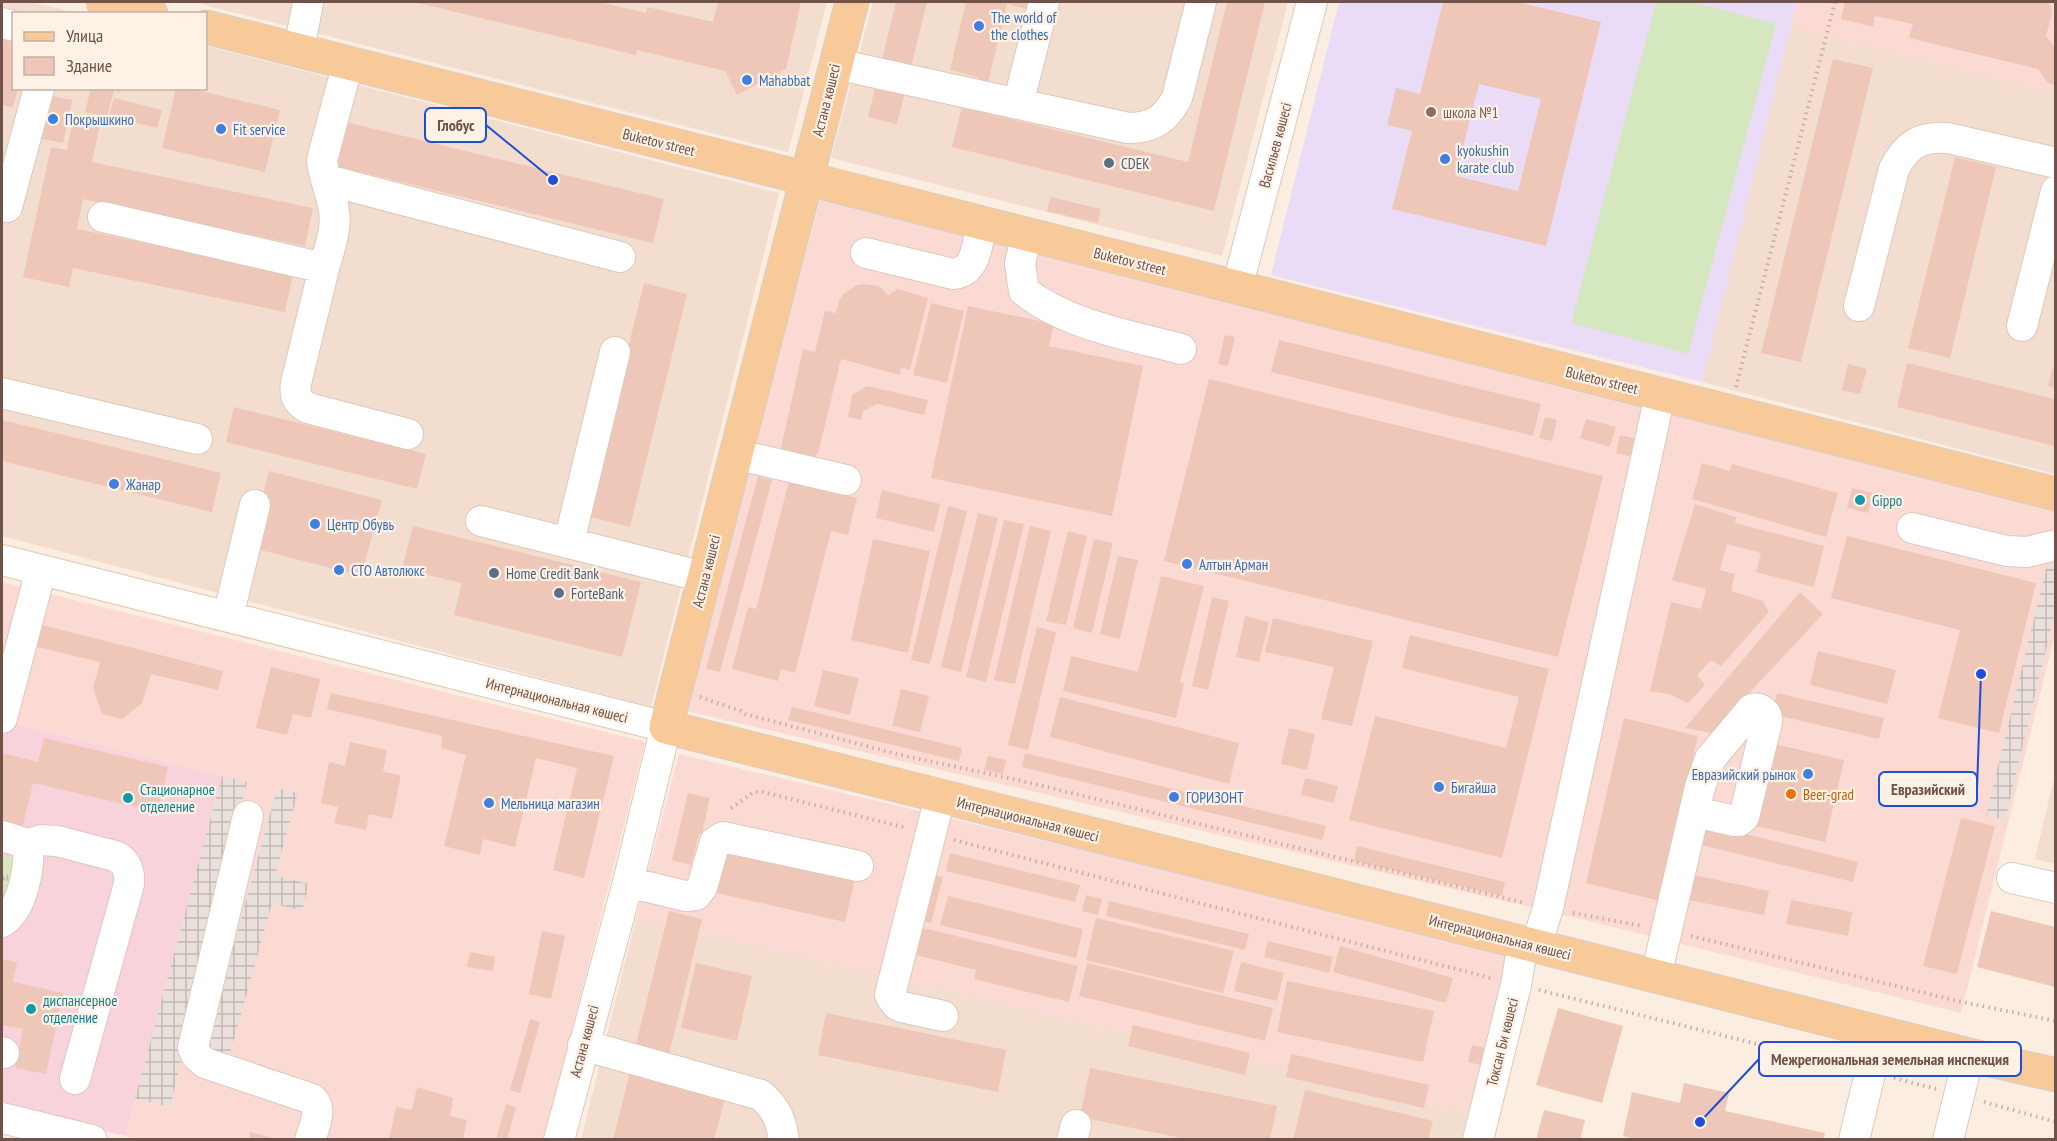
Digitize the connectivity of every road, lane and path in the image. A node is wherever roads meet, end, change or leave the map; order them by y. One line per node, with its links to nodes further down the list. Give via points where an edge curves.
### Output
1 (101, 2): 8 (main road)
2 (308, 2): 10 (street)
3 (852, 2): 12 (main road, Астана көшесі)
4 (1044, 2): 14 (street)
5 (1201, 2): 14 (street, via 1177,98 1170,112 1158,122 1144,128 1128,128)
6 (1312, 2): 26 (street, Васильев көшесі)
7 (1835, 2): 33 (path)
8 (143, 12)
9 (207, 27): 10 (main road, Buketov street)
10 (299, 51): 11 (main road, Buketov street)
11 (348, 63): 16 (main road, Buketov street); 17 (street, via 322,160)
12 (836, 64): 14 (street); 16 (main road, Астана көшесі)
13 (38, 90): 19 (street)
14 (1018, 104)
15 (2055, 163): 27 (street, via 1948,138 1932,137 1915,143 1902,154 1894,169)
16 (806, 179): 21 (main road, Buketov street); 36 (main road, Астана көшесі)
17 (327, 180): 24 (street); 25 (street, via 335,227)
18 (2055, 191): 28 (street)
19 (7, 207)
20 (103, 217): 25 (street)
21 (982, 224): 22 (main road, Buketov street); 23 (street, via 972,263 959,273)
22 (1026, 236): 26 (main road, Buketov street); 29 (street, via 1020,264 1024,291 1041,305 1091,324)
23 (866, 253)
24 (620, 257)
25 (324, 268): 34 (street, via 296,398 308,408)
26 (1237, 288): 32 (main road, Buketov street)
27 (1859, 306)
28 (2022, 326)
29 (1181, 349)
30 (615, 352): 42 (street)
31 (2, 393): 35 (street)
32 (1660, 395): 33 (main road, Buketov street); 61 (street, Токсан Би көшесі)
33 (1730, 412): 38 (main road, Buketov street)
34 (408, 434)
35 (197, 440)
36 (735, 454): 37 (street); 46 (main road, Астана көшесі)
37 (846, 480)
38 (2055, 494)
39 (255, 505): 47 (street)
40 (481, 521): 42 (street)
41 (1912, 528): 43 (street, via 2007,551 2027,552)
42 (569, 542): 46 (street)
43 (2055, 545)
44 (2, 560): 45 (street, Интернациональная көшесі)
45 (41, 570): 47 (street, Интернациональная көшесі); 49 (street)
46 (704, 577): 48 (main road, Астана көшесі)
47 (228, 617): 50 (street, Интернациональная көшесі)
48 (675, 688): 50 (main road, Астана көшесі); 61 (path, via 745,714 901,755)
49 (2, 718)
50 (666, 727): 51 (main road, Интернациональная көшесі); 59 (street, Астана көшесі)
51 (940, 797): 55 (street); 64 (main road, Интернациональная көшесі)
52 (731, 808): 55 (path, via 754,792 763,792)
53 (1695, 812): 63 (street)
54 (248, 816): 79 (street, via 194,1048 205,1063 312,1099 318,1109)
55 (930, 834): 66 (path); 67 (street, via 890,995 902,1007)
56 (15, 840): 62 (street, via 28,865 18,904); 74 (street, via 49,840 115,856 122,860 129,875)
57 (858, 866): 59 (street, via 723,837 715,842 696,895 685,896)
58 (2012, 878): 60 (street)
59 (628, 882): 70 (street, Астана көшесі)
60 (2055, 888)
61 (1548, 908): 63 (path); 64 (street, Токсан Би көшесі)
62 (2, 922)
63 (1666, 930): 65 (street); 68 (path)
64 (1530, 945): 65 (main road, Интернациональная көшесі); 66 (street, Токсан Би көшесі)
65 (1656, 976): 69 (main road, Интернациональная көшесі)
66 (1516, 985): 72 (path); 82 (street, Токсан Би көшесі)
67 (943, 1016)
68 (2055, 1021)
69 (1881, 1032): 71 (main road, Интернациональная көшесі); 72 (street)
70 (583, 1045): 80 (street, Астана көшесі); 81 (street, via 760,1095 778,1114)
71 (1969, 1055): 73 (main road, Интернациональная көшесі); 75 (street)
72 (1870, 1072): 75 (path); 83 (street)
73 (2055, 1075)
74 (75, 1079)
75 (1958, 1095): 77 (path); 84 (street)
76 (2, 1118): 78 (street)
77 (2055, 1122)
78 (92, 1140)
79 (310, 1140)
80 (559, 1140)
81 (784, 1140)
82 (1478, 1140)
83 (1854, 1140)
84 (1948, 1140)

